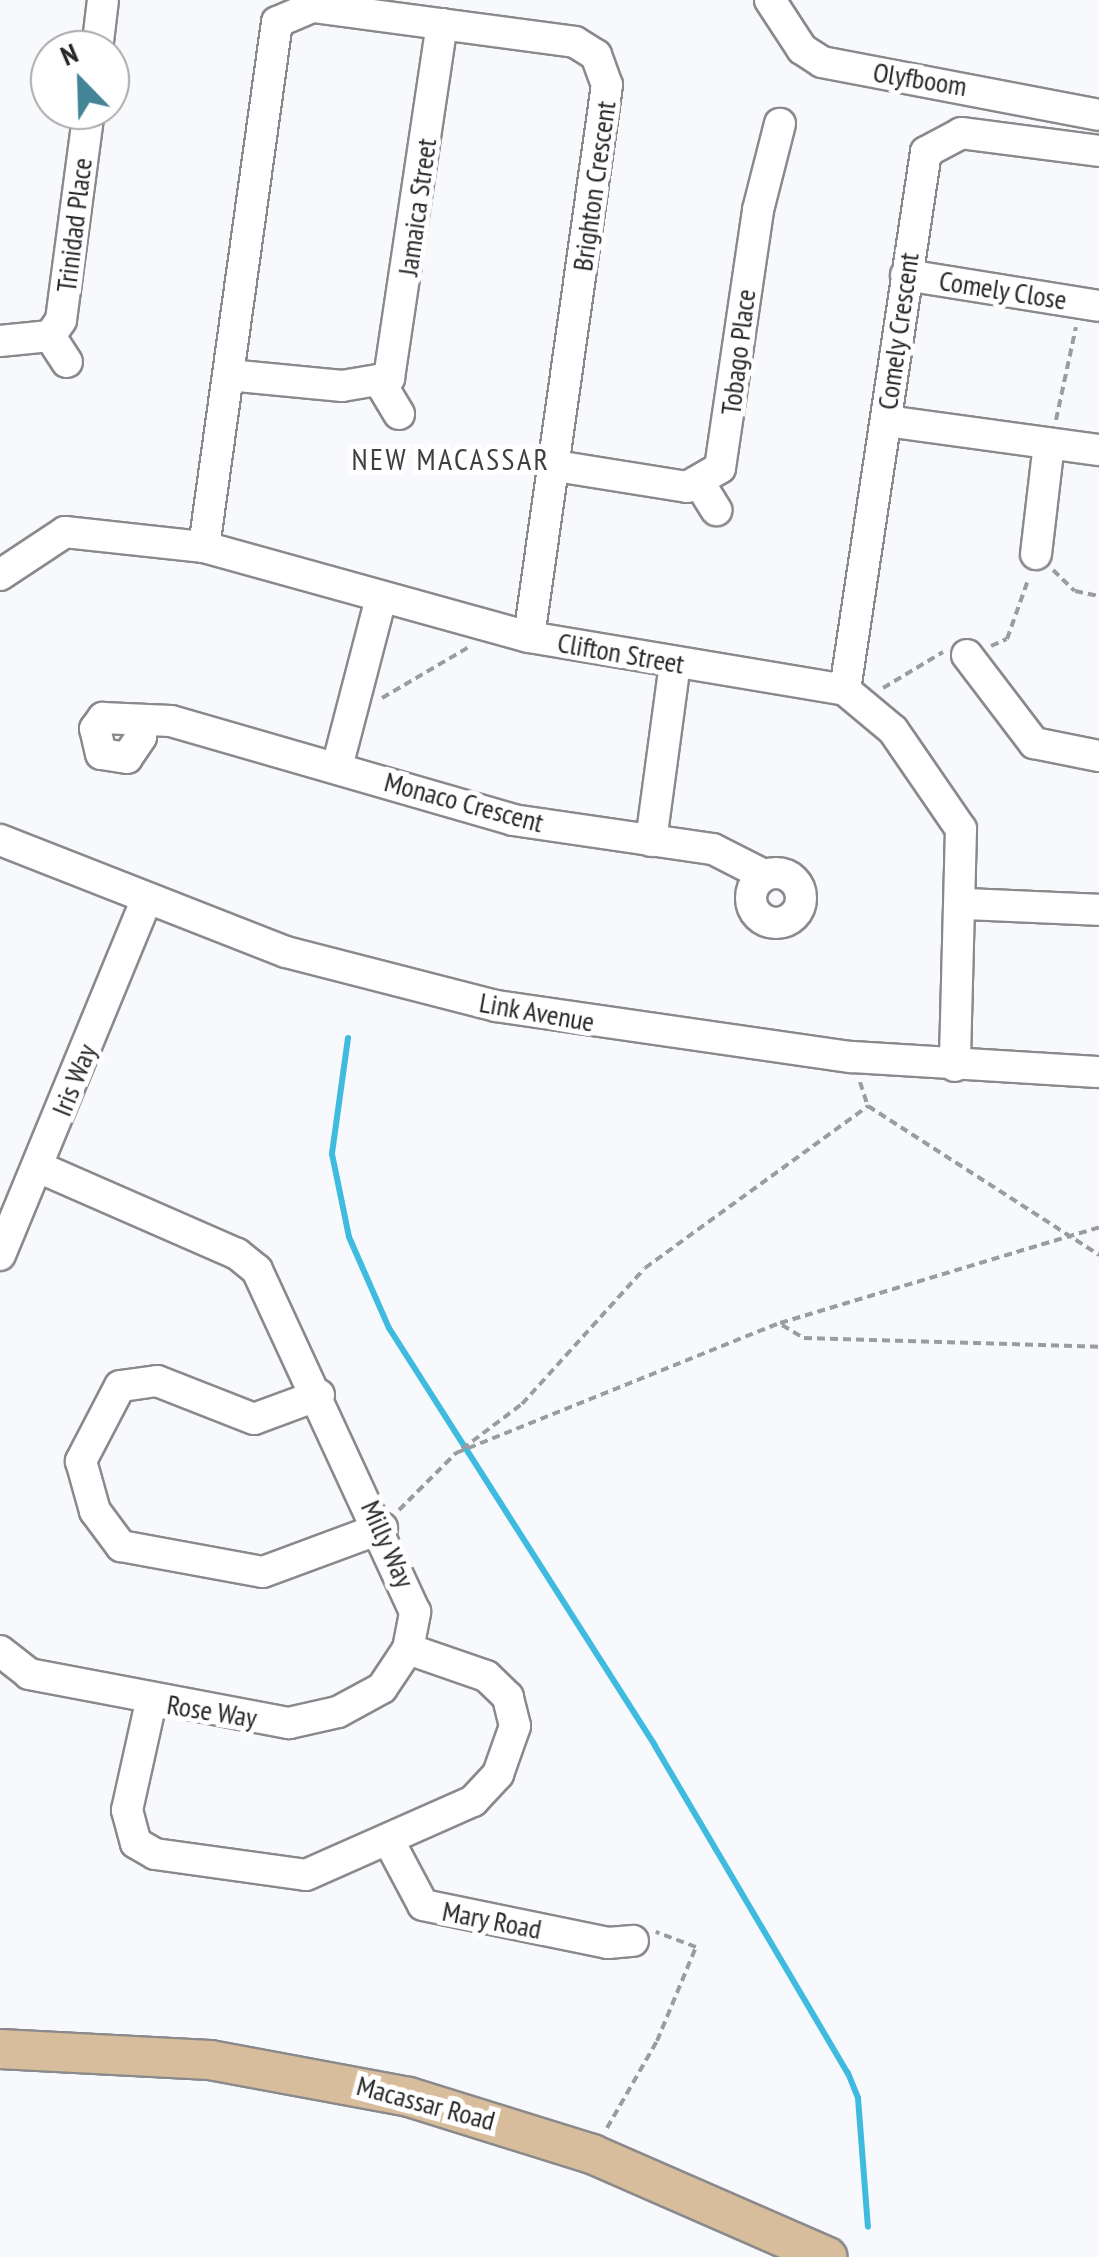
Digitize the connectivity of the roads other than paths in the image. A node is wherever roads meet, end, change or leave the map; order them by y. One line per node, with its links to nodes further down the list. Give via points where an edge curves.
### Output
1 (103, 0): 4 (street)
2 (770, 0): 5 (street, Olyfboom, via 793,39 822,62)
3 (442, 24): 12 (street, Brighton Crescent, via 314,7 289,12 274,27); 13 (street, Jamaica Street, via 396,357); 18 (street, Brighton Crescent, via 575,42 596,54 606,75)
4 (99, 30)
5 (1099, 115)
6 (780, 124): 18 (street, Tobago Place, via 744,208 724,458 708,497)
7 (86, 130): 11 (street, Trinidad Place, via 58,349)
8 (1099, 151): 9 (street, Comely Crescent, via 961,132 936,142 918,170)
9 (906, 275): 10 (street, Comely Close); 15 (street, Comely Crescent)
10 (1089, 304)
11 (0, 341)
12 (228, 375): 13 (street); 19 (street, Brighton Crescent)
13 (381, 384): 14 (street)
14 (399, 414)
15 (886, 421): 16 (street); 26 (street, Comely Crescent)
16 (1049, 444): 17 (street); 20 (street)
17 (1099, 450)
18 (556, 466): 23 (street, Brighton Crescent)
19 (204, 548): 21 (street, Clifton Street, via 65,532); 22 (street, Clifton Street)
20 (1036, 554)
21 (0, 575)
22 (381, 598): 23 (street, Clifton Street); 29 (street)
23 (529, 637): 25 (street, Clifton Street)
24 (967, 655): 28 (street, via 1034,743)
25 (675, 663): 26 (street, Clifton Street); 31 (street)
26 (854, 695): 34 (street, via 956,814 965,843)
27 (138, 724): 29 (street, Monaco Crescent, via 171,722)
28 (1099, 756)
29 (337, 767): 31 (street, Monaco Crescent, via 513,820)
30 (0, 840): 33 (street, Link Avenue)
31 (652, 841): 32 (street, Monaco Crescent, via 713,849)
32 (764, 875)
33 (146, 903): 36 (street, Link Avenue, via 396,985 557,1018); 38 (street, Iris Way)
34 (964, 904): 35 (street); 36 (street)
35 (1099, 910)
36 (955, 1066): 37 (street, Link Avenue)
37 (1099, 1072)
38 (38, 1167): 39 (street, Iris Way); 40 (street, Milly Way, via 247,1260)
39 (0, 1255)
40 (320, 1395): 41 (street, Milly Way); 41 (street, via 254,1419 157,1382 120,1386 82,1461 95,1511 121,1546 263,1572)
41 (382, 1528): 42 (street, Milly Way, via 412,1600)
42 (408, 1649): 44 (street, Rose Way, via 382,1688 304,1722); 45 (street, via 494,1682 516,1726 484,1794)
43 (1, 1660): 44 (street, Rose Way, via 29,1674)
44 (152, 1702): 45 (street, via 127,1810 143,1850 289,1877)
45 (389, 1842): 46 (street, Mary Road, via 423,1905 608,1943)
46 (633, 1941)
47 (0, 2049): 48 (main road, Macassar Road, via 148,2054 325,2078 592,2154)
48 (828, 2257)

